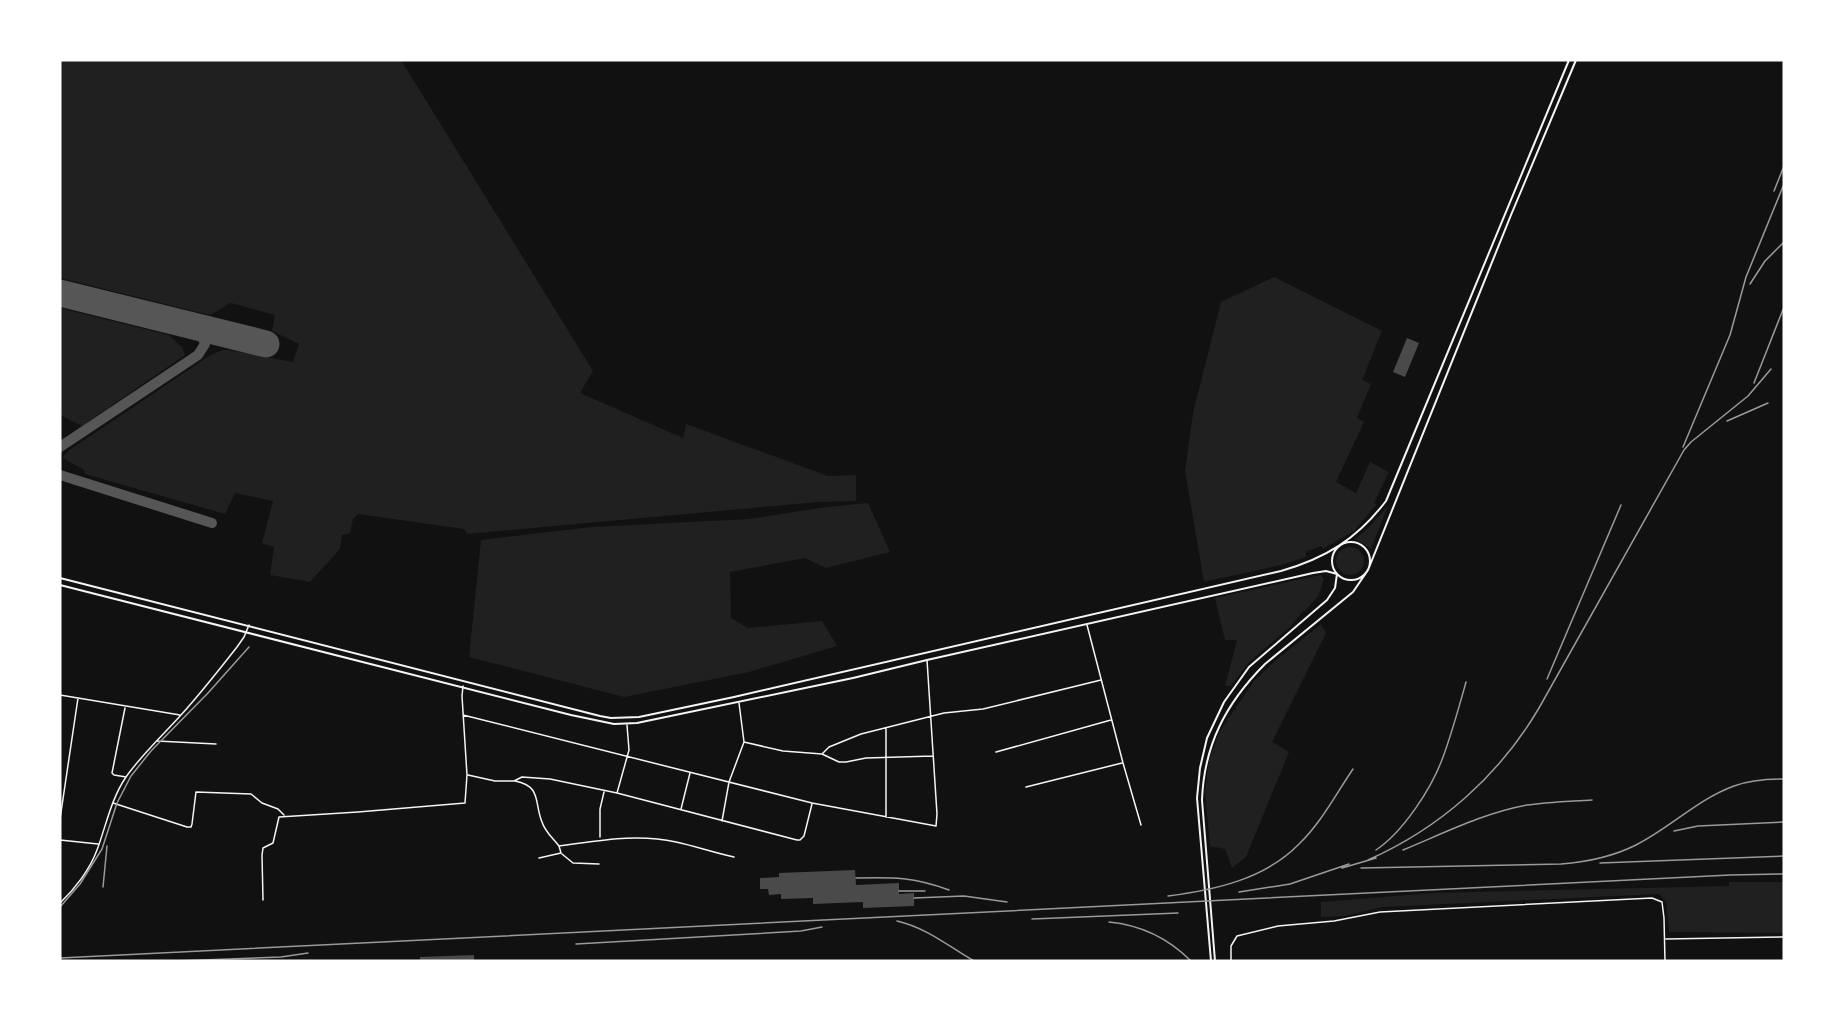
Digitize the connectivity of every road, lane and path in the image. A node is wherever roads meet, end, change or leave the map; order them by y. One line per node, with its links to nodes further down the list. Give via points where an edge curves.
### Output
1 (1569, 60): 3 (main road, via 1386,501 1361,530)
2 (1576, 60): 4 (main road)
3 (1340, 546): 4 (main road, via 1352,542 1363,547 1370,557); 5 (main road, via 1332,559); 9 (main road, via 1320,558 1281,571 631,718 600,716)
4 (1368, 570): 5 (main road, via 1354,580); 62 (main road, via 1353,592 1253,676 1217,731 1206,763 1202,800)
5 (1337, 574): 8 (main road, via 1313,573); 61 (main road, via 1335,588 1327,600 1249,667 1230,692 1202,754 1197,798)
6 (60, 578): 9 (main road)
7 (60, 585): 10 (main road)
8 (1087, 624): 11 (main road); 12 (street)
9 (249, 625): 10 (street)
10 (247, 631): 13 (main road); 18 (street)
11 (927, 660): 16 (main road); 20 (street)
12 (1101, 680): 20 (street, via 983,709); 21 (street)
13 (463, 686): 19 (street); 22 (main road, via 602,722)
14 (60, 695): 15 (street)
15 (78, 698): 17 (street); 46 (street)
16 (739, 702): 22 (main road); 25 (street)
17 (125, 707): 18 (street); 35 (street, via 112,773)
18 (181, 715): 24 (street)
19 (464, 715): 29 (street); 34 (street)
20 (932, 716): 23 (street); 30 (street)
21 (1112, 719): 27 (street); 32 (street)
22 (627, 724): 29 (street)
23 (886, 728): 28 (street, via 861,734 829,747); 31 (street)
24 (156, 741): 26 (street); 35 (street)
25 (744, 742): 28 (street); 37 (street)
26 (216, 744)
27 (996, 752)
28 (822, 754): 31 (street, via 839,762)
29 (627, 756): 33 (street); 40 (street)
30 (934, 756): 31 (street); 45 (street, via 936,826)
31 (886, 757): 45 (street)
32 (1123, 763): 38 (street); 48 (street)
33 (690, 772): 37 (street); 43 (street)
34 (467, 775): 36 (street); 44 (street, via 465,803)
35 (126, 777): 41 (street)
36 (514, 781): 39 (street, via 522,777 550,779); 52 (street, via 533,789 545,830)
37 (729, 782): 42 (street); 47 (street)
38 (1026, 787)
39 (604, 791): 40 (street); 49 (street)
40 (617, 793): 43 (street)
41 (112, 803): 44 (street, via 187,827 192,824 196,792 251,794); 51 (street)
42 (812, 803): 45 (street); 47 (street, via 800,840)
43 (681, 809): 47 (street)
44 (284, 815): 57 (street, via 279,817 273,843 263,848)
45 (886, 818)
46 (60, 819)
47 (722, 821)
48 (1141, 825)
49 (600, 839): 52 (street); 54 (street, via 674,841)
50 (60, 840): 51 (street)
51 (99, 844): 58 (street, via 82,876)
52 (560, 846): 53 (street)
53 (561, 853): 55 (street); 56 (street, via 573,863)
54 (734, 857)
55 (539, 858)
56 (600, 864)
57 (263, 900)
58 (60, 903)
59 (1784, 937): 60 (street)
60 (1665, 939): 63 (street, via 1662,902 1652,898 1459,906 1380,912 1236,936 1231,946); 64 (street)
61 (1211, 961)
62 (1215, 961)
63 (1232, 961)
64 (1665, 961)

